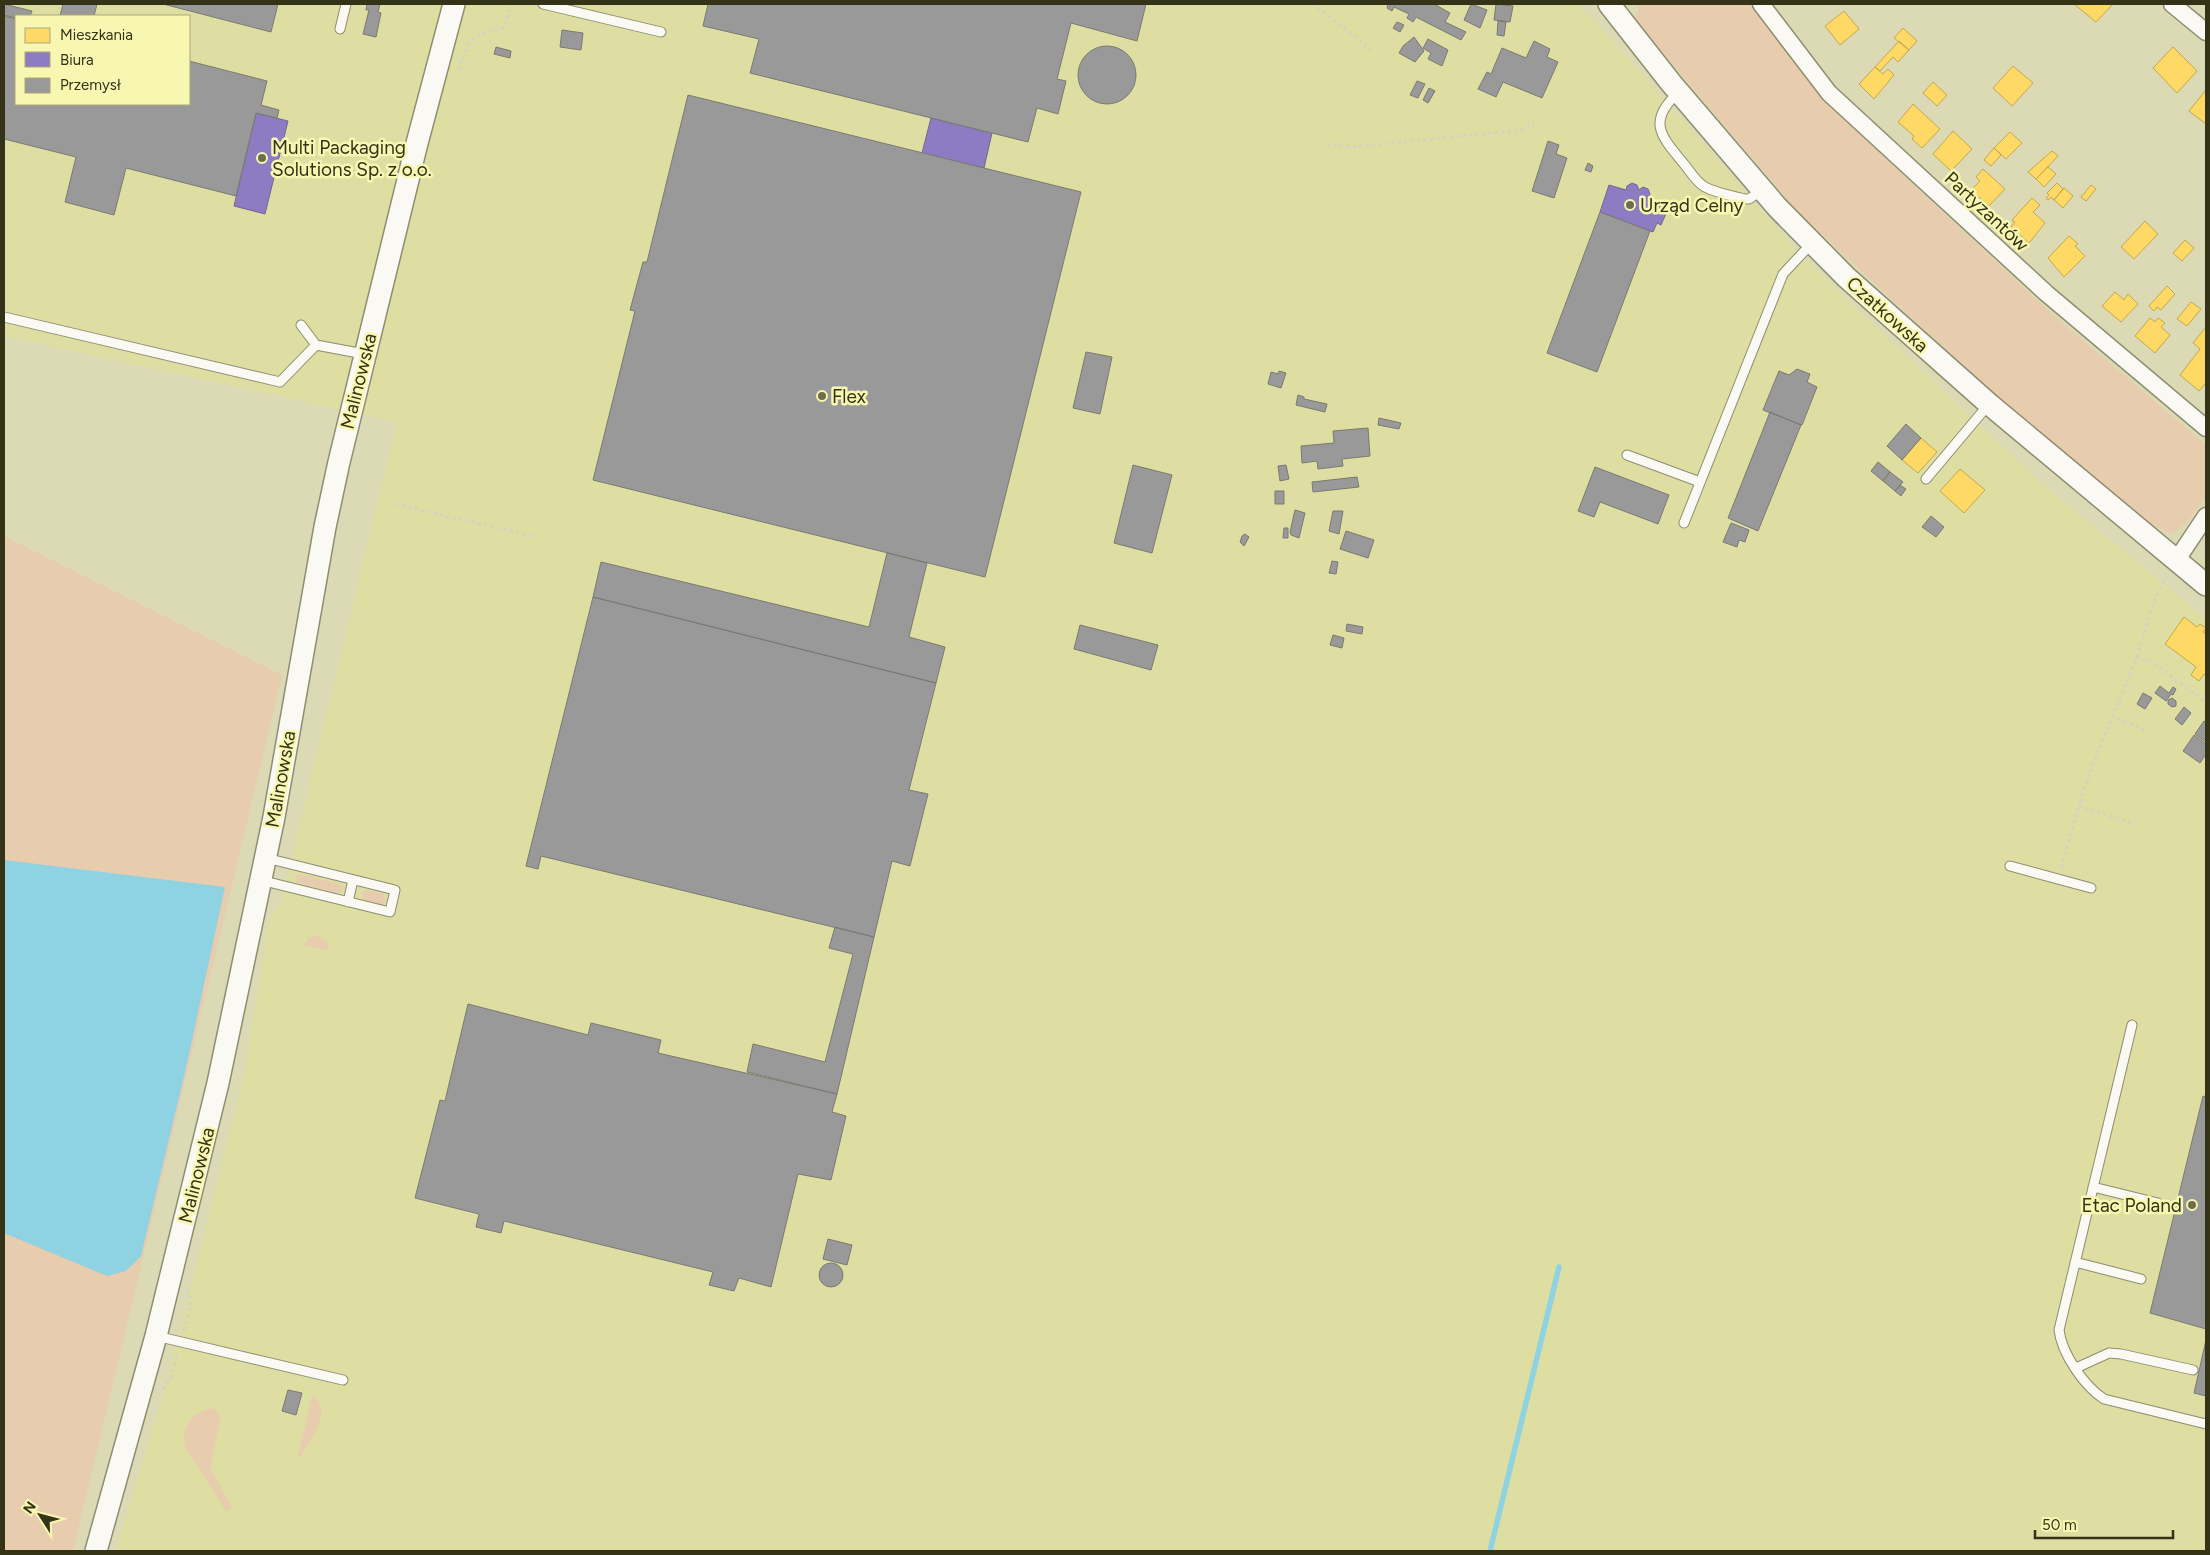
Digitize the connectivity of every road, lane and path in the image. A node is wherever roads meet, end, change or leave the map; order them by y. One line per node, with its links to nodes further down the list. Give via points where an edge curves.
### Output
1 (346, 4): 8 (lane)
2 (454, 4): 20 (street, Malinowska)
3 (543, 4): 9 (lane)
4 (1313, 4): 11 (path)
5 (1609, 4): 12 (street, Czatkowska)
6 (1761, 4): 22 (street, Partyzantów, via 1829,93 2046,293)
7 (2172, 4): 10 (street)
8 (340, 29)
9 (661, 32)
10 (2206, 32)
11 (1372, 50)
12 (1678, 92): 15 (street, Czatkowska); 15 (lane, via 1662,114 1662,136 1701,185 1745,199)
13 (1534, 124): 14 (path, via 1521,130 1352,147)
14 (1327, 144)
15 (1762, 190): 16 (street, Czatkowska)
16 (1812, 243): 21 (street, Czatkowska); 25 (lane, via 1783,274)
17 (4, 317): 19 (lane, via 280,382)
18 (301, 325): 19 (lane)
19 (316, 345): 20 (lane)
20 (364, 354): 38 (street, Malinowska, via 325,527)
21 (1989, 404): 24 (lane); 30 (street, Czatkowska)
22 (2206, 428)
23 (1627, 455): 25 (lane)
24 (1926, 479)
25 (1700, 482): 28 (lane)
26 (396, 504): 29 (path)
27 (2206, 516): 30 (street)
28 (1684, 523)
29 (535, 537)
30 (2176, 561): 31 (street, Czatkowska); 32 (path, via 2159,588)
31 (2206, 584)
32 (2136, 658): 33 (path, via 2151,661); 34 (path)
33 (2206, 702)
34 (2112, 716): 35 (path); 36 (path)
35 (2147, 732)
36 (2079, 806): 37 (path); 40 (path)
37 (2138, 825)
38 (265, 858): 41 (street, Malinowska); 42 (lane)
39 (2010, 866): 40 (lane)
40 (2057, 879): 43 (lane)
41 (260, 880): 44 (lane); 50 (street, Malinowska, via 218,1083)
42 (353, 880): 44 (lane); 44 (lane, via 395,890 390,912)
43 (2091, 888)
44 (348, 902)
45 (2132, 1025): 46 (lane)
46 (2093, 1187): 47 (lane); 48 (lane)
47 (2158, 1202)
48 (2075, 1262): 49 (lane); 51 (lane, via 2059,1330 2060,1343)
49 (2141, 1279)
50 (156, 1336): 53 (lane); 55 (street, Malinowska)
51 (2076, 1368): 52 (lane, via 2115,1354); 54 (lane, via 2094,1393 2104,1399)
52 (2193, 1370)
53 (343, 1380)
54 (2206, 1424)
55 (96, 1551)

